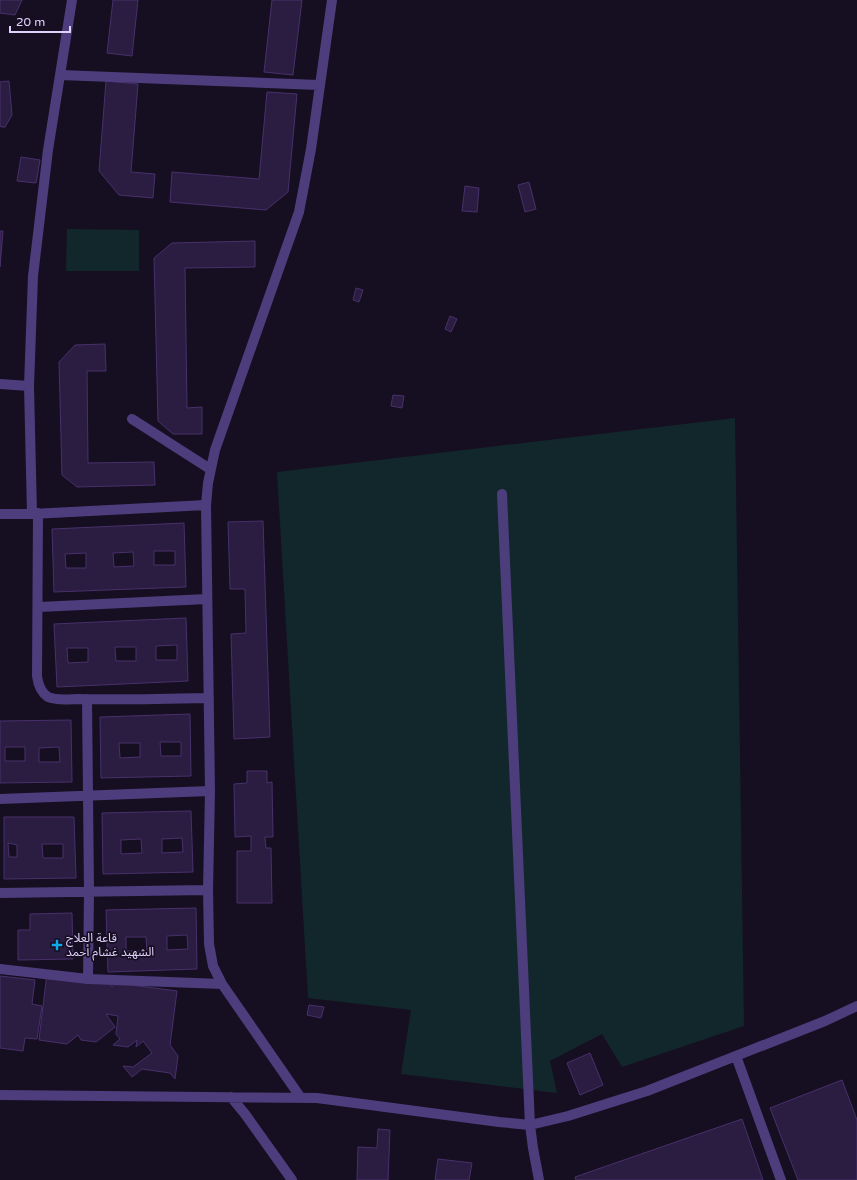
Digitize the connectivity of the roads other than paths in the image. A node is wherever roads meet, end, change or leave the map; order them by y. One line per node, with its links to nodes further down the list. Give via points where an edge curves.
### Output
1 (72, 0): 3 (street)
2 (332, 0): 4 (street)
3 (60, 75): 4 (street); 6 (street, via 33,276)
4 (319, 85): 8 (street, via 311,149 299,212)
5 (0, 384): 6 (street)
6 (28, 386): 11 (street)
7 (132, 419): 8 (street)
8 (210, 469): 10 (street)
9 (502, 494): 31 (street)
10 (206, 505): 11 (street); 13 (street)
11 (35, 513): 12 (street); 14 (street)
12 (0, 514)
13 (207, 599): 14 (street); 15 (street)
14 (39, 607): 16 (street, via 38,686 46,696 52,698)
15 (209, 698): 16 (street); 17 (street)
16 (88, 699): 18 (street)
17 (210, 791): 18 (street); 20 (street)
18 (88, 796): 19 (street); 21 (street)
19 (0, 799)
20 (208, 890): 21 (street); 25 (street, via 211,959)
21 (89, 892): 22 (street); 24 (street)
22 (0, 893)
23 (0, 969): 24 (street)
24 (88, 979): 25 (street)
25 (222, 984): 30 (street)
26 (857, 1006): 27 (street)
27 (736, 1056): 31 (street, via 647,1090 568,1116); 34 (street)
28 (0, 1095): 29 (street)
29 (231, 1097): 30 (street); 32 (street)
30 (300, 1098): 31 (street)
31 (530, 1125): 33 (street)
32 (292, 1180)
33 (539, 1180)
34 (781, 1180)

